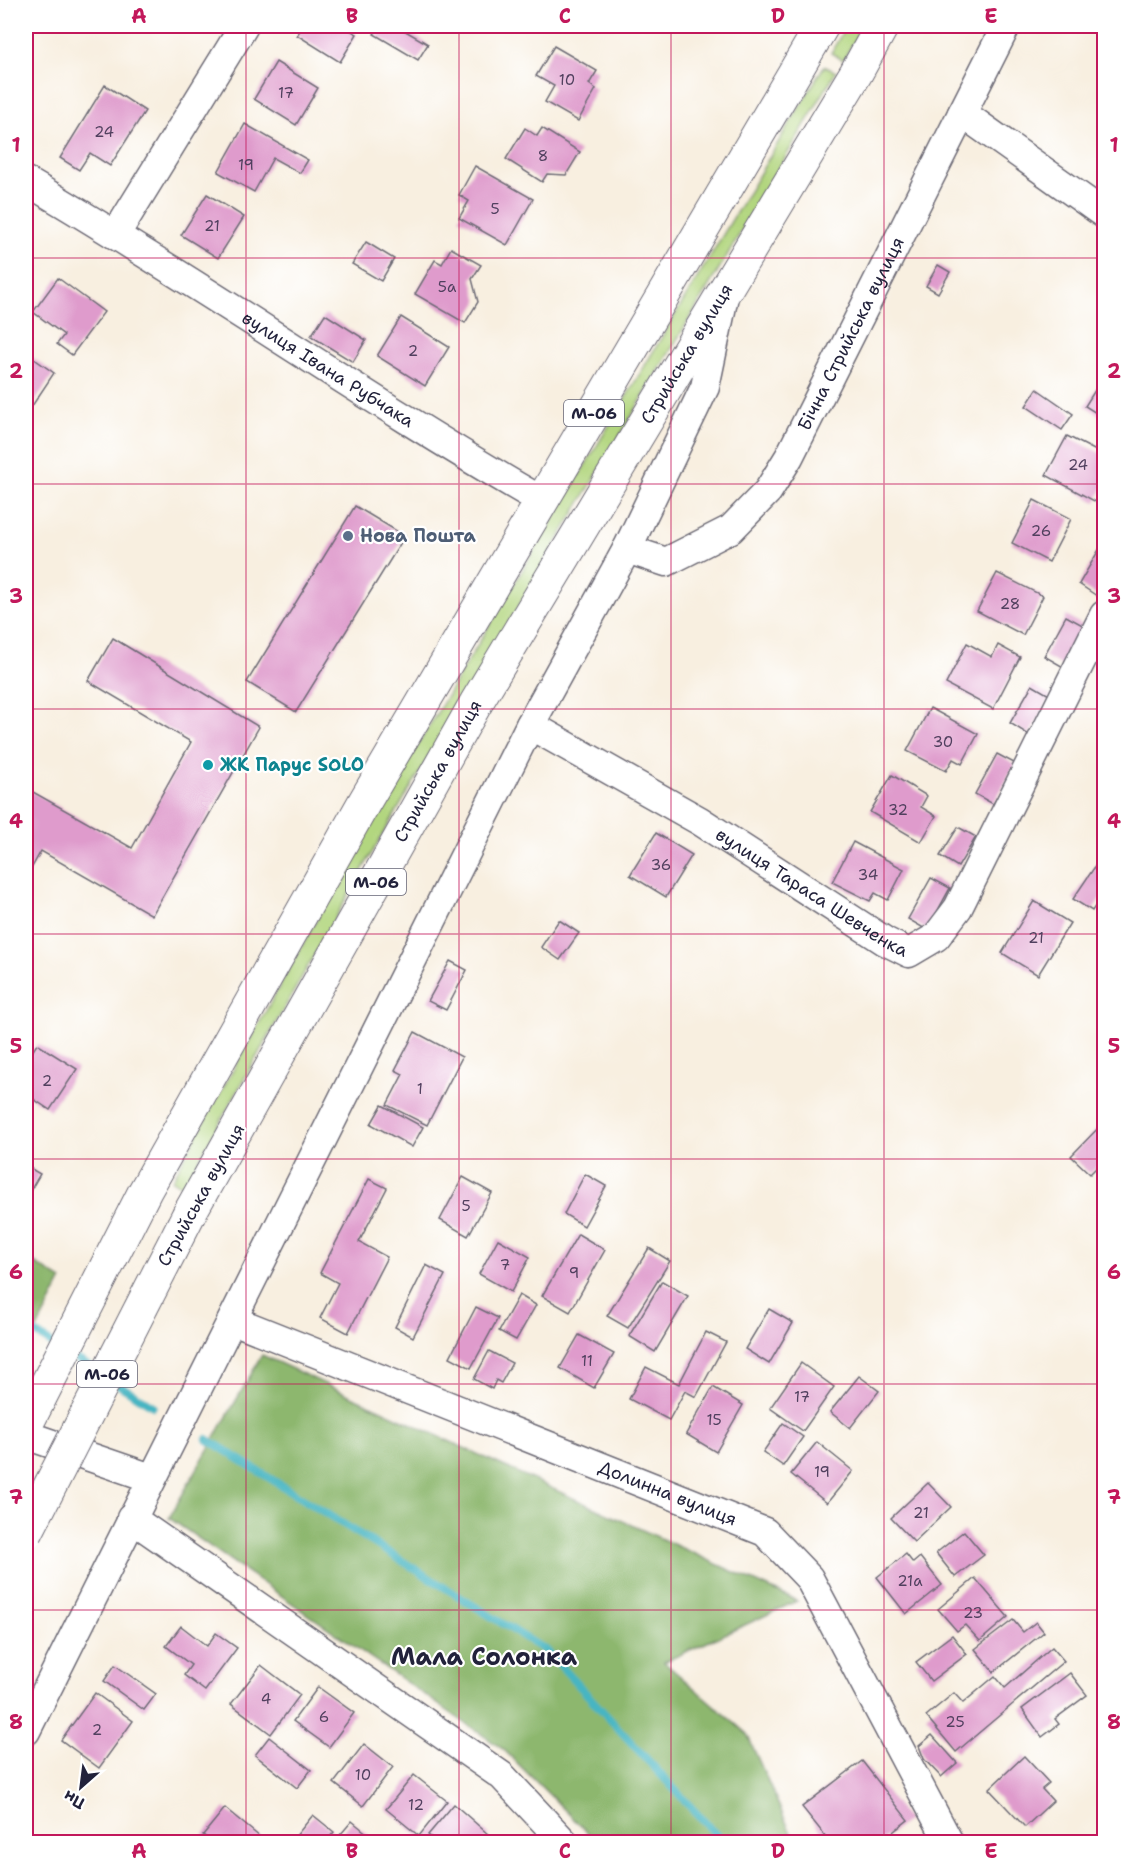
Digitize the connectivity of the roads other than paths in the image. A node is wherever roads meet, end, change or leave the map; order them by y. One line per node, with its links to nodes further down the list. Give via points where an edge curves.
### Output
1 (244, 26): 8 (street)
2 (822, 26): 10 (highway, М-06)
3 (882, 26): 9 (highway, Стрийська вулиця / М-06)
4 (1006, 26): 5 (street, Бічна Стрийська вулиця)
5 (962, 113): 7 (street); 11 (street, Бічна Стрийська вулиця, via 789,457 768,491 731,528 666,562)
6 (26, 181): 8 (street, вулиця Івана Рубчака)
7 (1104, 213)
8 (116, 234): 10 (street, вулиця Івана Рубчака, via 477,464)
9 (726, 289): 11 (street, via 705,387); 19 (highway, Стрийська вулиця / М-06, bridge, via 476,703 189,1214)
10 (542, 501): 15 (highway, М-06, via 365,801 145,1191)
11 (627, 549): 13 (street)
12 (1104, 615): 13 (street, вулиця Тараса Шевченка, via 958,908 936,937 909,953 700,821)
13 (530, 725): 14 (street)
14 (233, 1320): 17 (street); 22 (street, Долинна вулиця, via 765,1532 808,1578)
15 (26, 1425)
16 (26, 1435): 17 (street)
17 (151, 1478): 18 (street)
18 (131, 1518): 20 (street); 21 (street, via 502,1776)
19 (26, 1533)
20 (26, 1731)
21 (564, 1842)
22 (948, 1842)

